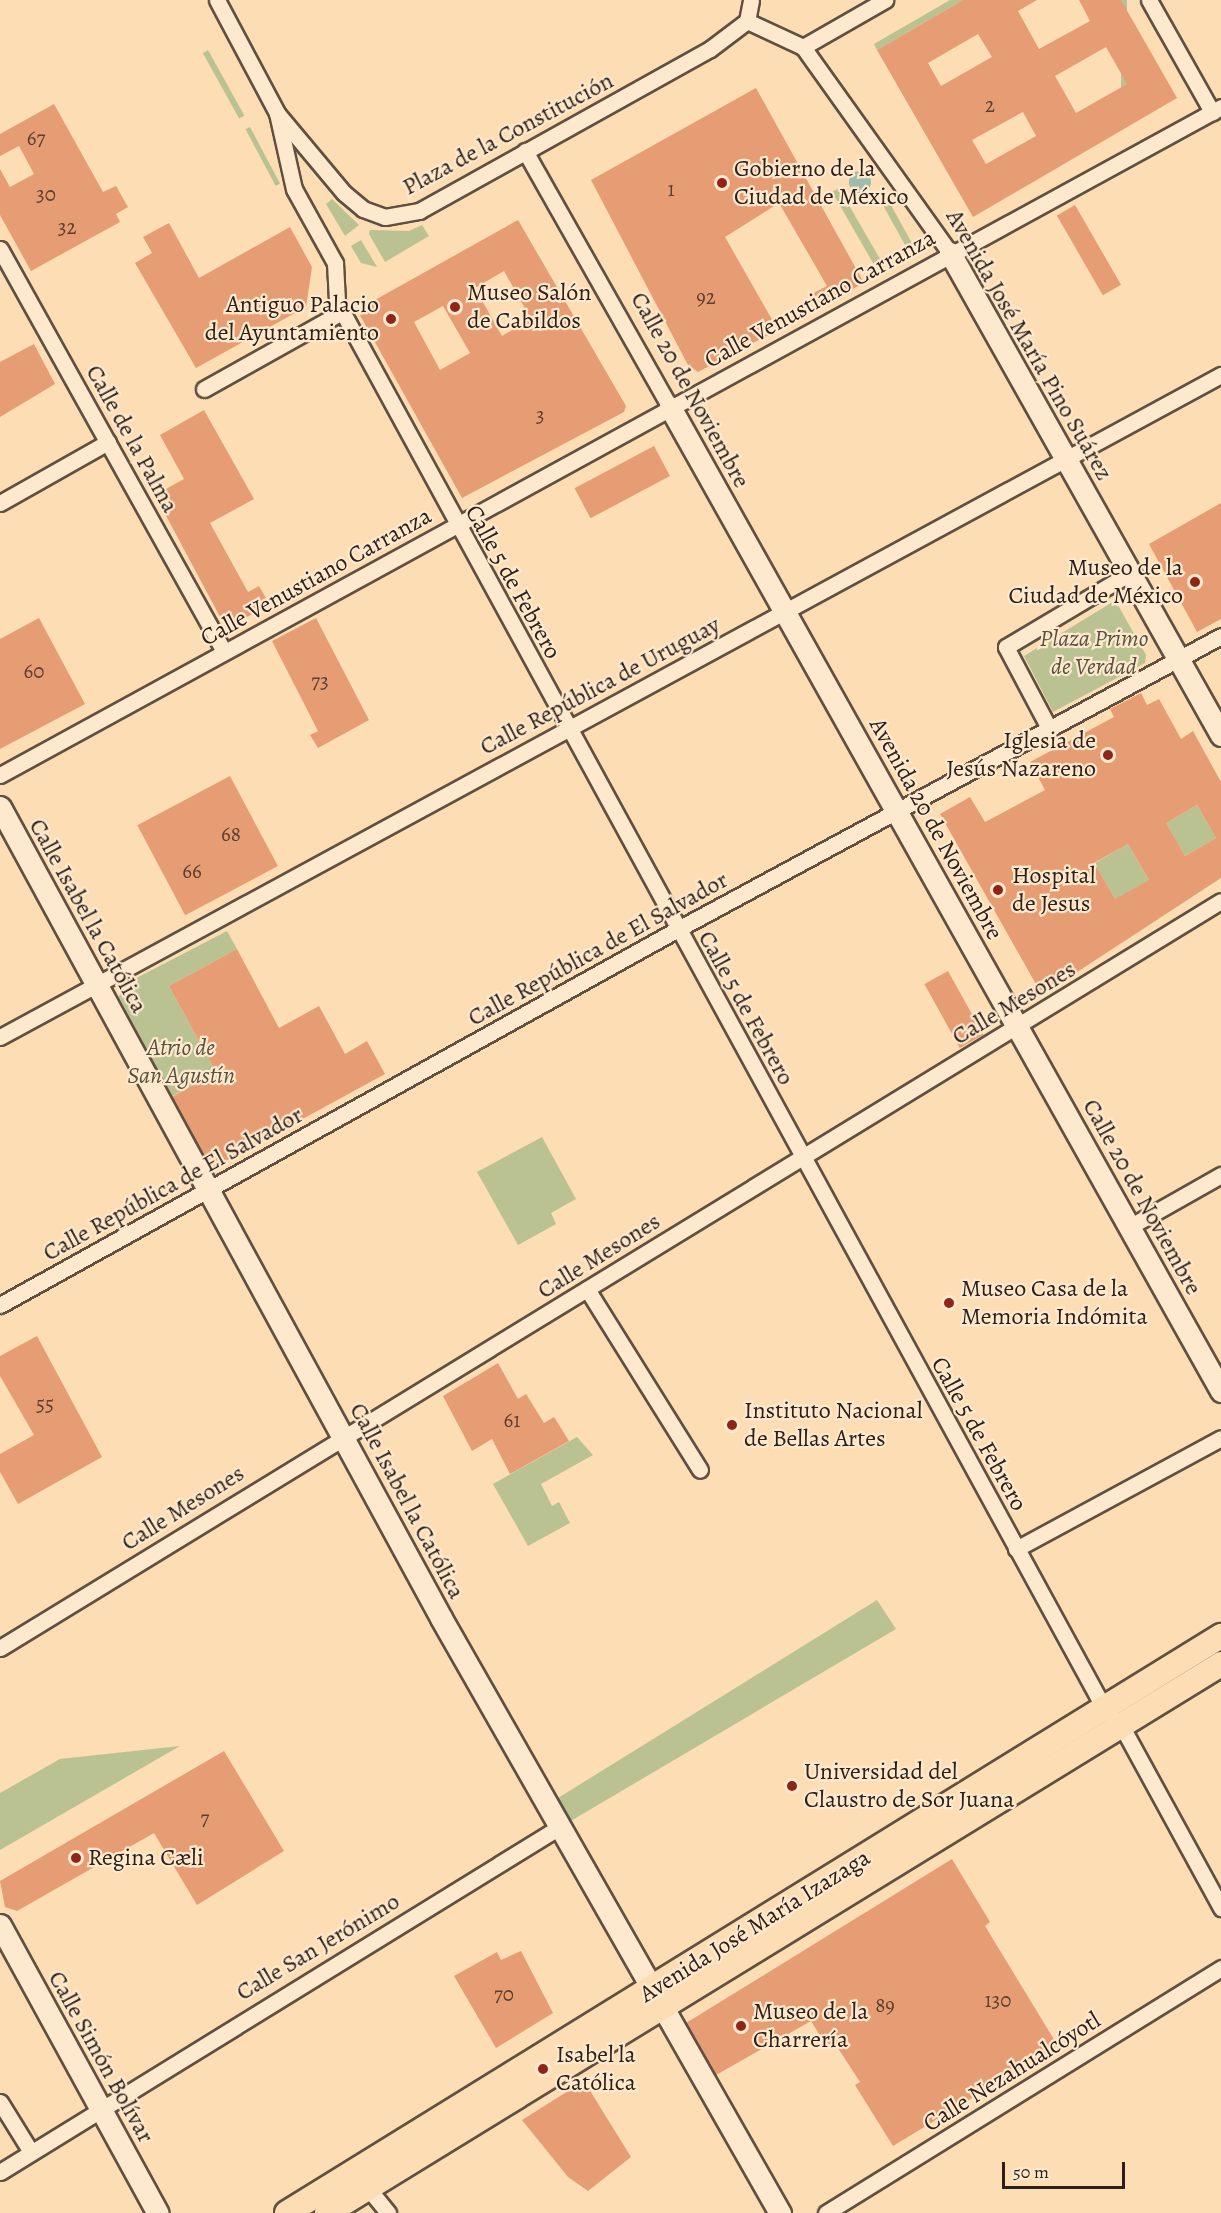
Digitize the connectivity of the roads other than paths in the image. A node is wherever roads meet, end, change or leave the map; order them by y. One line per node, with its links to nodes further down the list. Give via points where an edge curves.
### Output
1 (751, 0): 5 (street)
2 (885, 0): 6 (street)
3 (1149, 0): 7 (street)
4 (215, 1): 8 (street, Plaza de la Constitución)
5 (747, 21): 6 (street, Avenida José María Pino Suárez); 9 (street, Plaza de la Constitución, via 710,50)
6 (803, 47): 11 (street, Avenida José María Pino Suárez)
7 (1217, 109): 11 (street, Calle Venustiano Carranza)
8 (277, 113): 9 (street, Plaza de la Constitución, via 344,193 363,209 385,217 419,212); 12 (street, Calle 5 de Febrero, via 294,189 335,263 333,295)
9 (525, 152): 15 (street, Calle 20 de Noviembre)
10 (0, 249): 16 (street, Calle de la Palma)
11 (950, 253): 15 (street, Calle Venustiano Carranza); 17 (street, Avenida José María Pino Suárez)
12 (342, 312): 14 (street); 19 (street, Calle 5 de Febrero)
13 (1221, 375): 17 (street, Calle República de Uruguay)
14 (204, 389)
15 (670, 407): 19 (street, Calle Venustiano Carranza); 21 (street, Calle 20 de Noviembre)
16 (108, 442): 18 (street); 23 (street, Calle de la Palma)
17 (1067, 458): 20 (street, Avenida José María Pino Suárez); 21 (street, Calle República de Uruguay)
18 (0, 503)
19 (457, 525): 23 (street, Calle Venustiano Carranza); 26 (street, Calle 5 de Febrero)
20 (1130, 573): 25 (street, Avenida José María Pino Suárez); 27 (street, via 1006,647)
21 (785, 611): 24 (street, Calle 20 de Noviembre); 26 (street, Calle República de Uruguay)
22 (1221, 636): 25 (street, Calle República de El Salvador)
23 (224, 652): 29 (street, Calle Venustiano Carranza)
24 (809, 655): 31 (street, Avenida 20 de Noviembre)
25 (1179, 659): 27 (street, Calle República de El Salvador); 28 (street, Avenida José María Pino Suárez)
26 (568, 729): 33 (street, Calle 5 de Febrero); 34 (street, Calle República de Uruguay)
27 (1050, 730): 31 (street, Calle República de El Salvador)
28 (1221, 735)
29 (0, 775)
30 (0, 807): 34 (street, Calle Isabel la Católica)
31 (896, 811): 33 (street, Calle República de El Salvador); 35 (street, Avenida 20 de Noviembre)
32 (1221, 901): 35 (street, Calle Mesones)
33 (678, 929): 37 (street, Calle 5 de Febrero); 39 (street, Calle República de El Salvador)
34 (97, 985): 36 (street, Calle República de Uruguay); 39 (street, Calle Isabel la Católica)
35 (1018, 1028): 37 (street, Calle Mesones); 40 (street, Calle 20 de Noviembre)
36 (0, 1037)
37 (802, 1156): 41 (street, Calle Mesones); 47 (street, Calle 5 de Febrero)
38 (1221, 1175): 40 (street)
39 (208, 1191): 42 (street, Calle República de El Salvador); 44 (street, Calle Isabel la Católica)
40 (1129, 1227): 43 (street, Calle 20 de Noviembre)
41 (587, 1289): 44 (street, Calle Mesones); 46 (street)
42 (0, 1305)
43 (1221, 1391)
44 (342, 1436): 49 (street, Calle Mesones); 53 (street, Calle Isabel la Católica)
45 (1221, 1438): 47 (street)
46 (700, 1470)
47 (1016, 1549): 51 (street, Calle 5 de Febrero)
48 (1221, 1636): 51 (main road, Avenida José María Izazaga)
49 (0, 1648)
50 (1221, 1664): 52 (main road, Avenida José María Izazaga)
51 (1104, 1708): 52 (street, Calle 5 de Febrero); 57 (main road, Avenida José María Izazaga)
52 (1121, 1725): 54 (street, Calle 5 de Febrero); 57 (main road, Avenida José María Izazaga)
53 (561, 1826): 57 (street, Calle Isabel la Católica); 59 (street, Calle San Jerónimo)
54 (1221, 1908)
55 (0, 1925): 59 (street, Calle Simón Bolívar)
56 (1221, 1968): 68 (street, Calle Nezahualcóyotl)
57 (658, 1998): 62 (main road, Avenida José María Izazaga); 64 (main road, Avenida José María Izazaga); 67 (street, Calle Isabel la Católica)
58 (0, 2102): 60 (street)
59 (99, 2107): 60 (street, Calle San Jerónimo); 63 (street, Calle Simón Bolívar)
60 (31, 2152): 61 (street, Calle San Jerónimo)
61 (0, 2172)
62 (359, 2199): 65 (main road, Avenida José María Izazaga); 66 (street)
63 (158, 2213)
64 (287, 2213)
65 (327, 2213)
66 (387, 2213)
67 (780, 2213)
68 (826, 2213)

